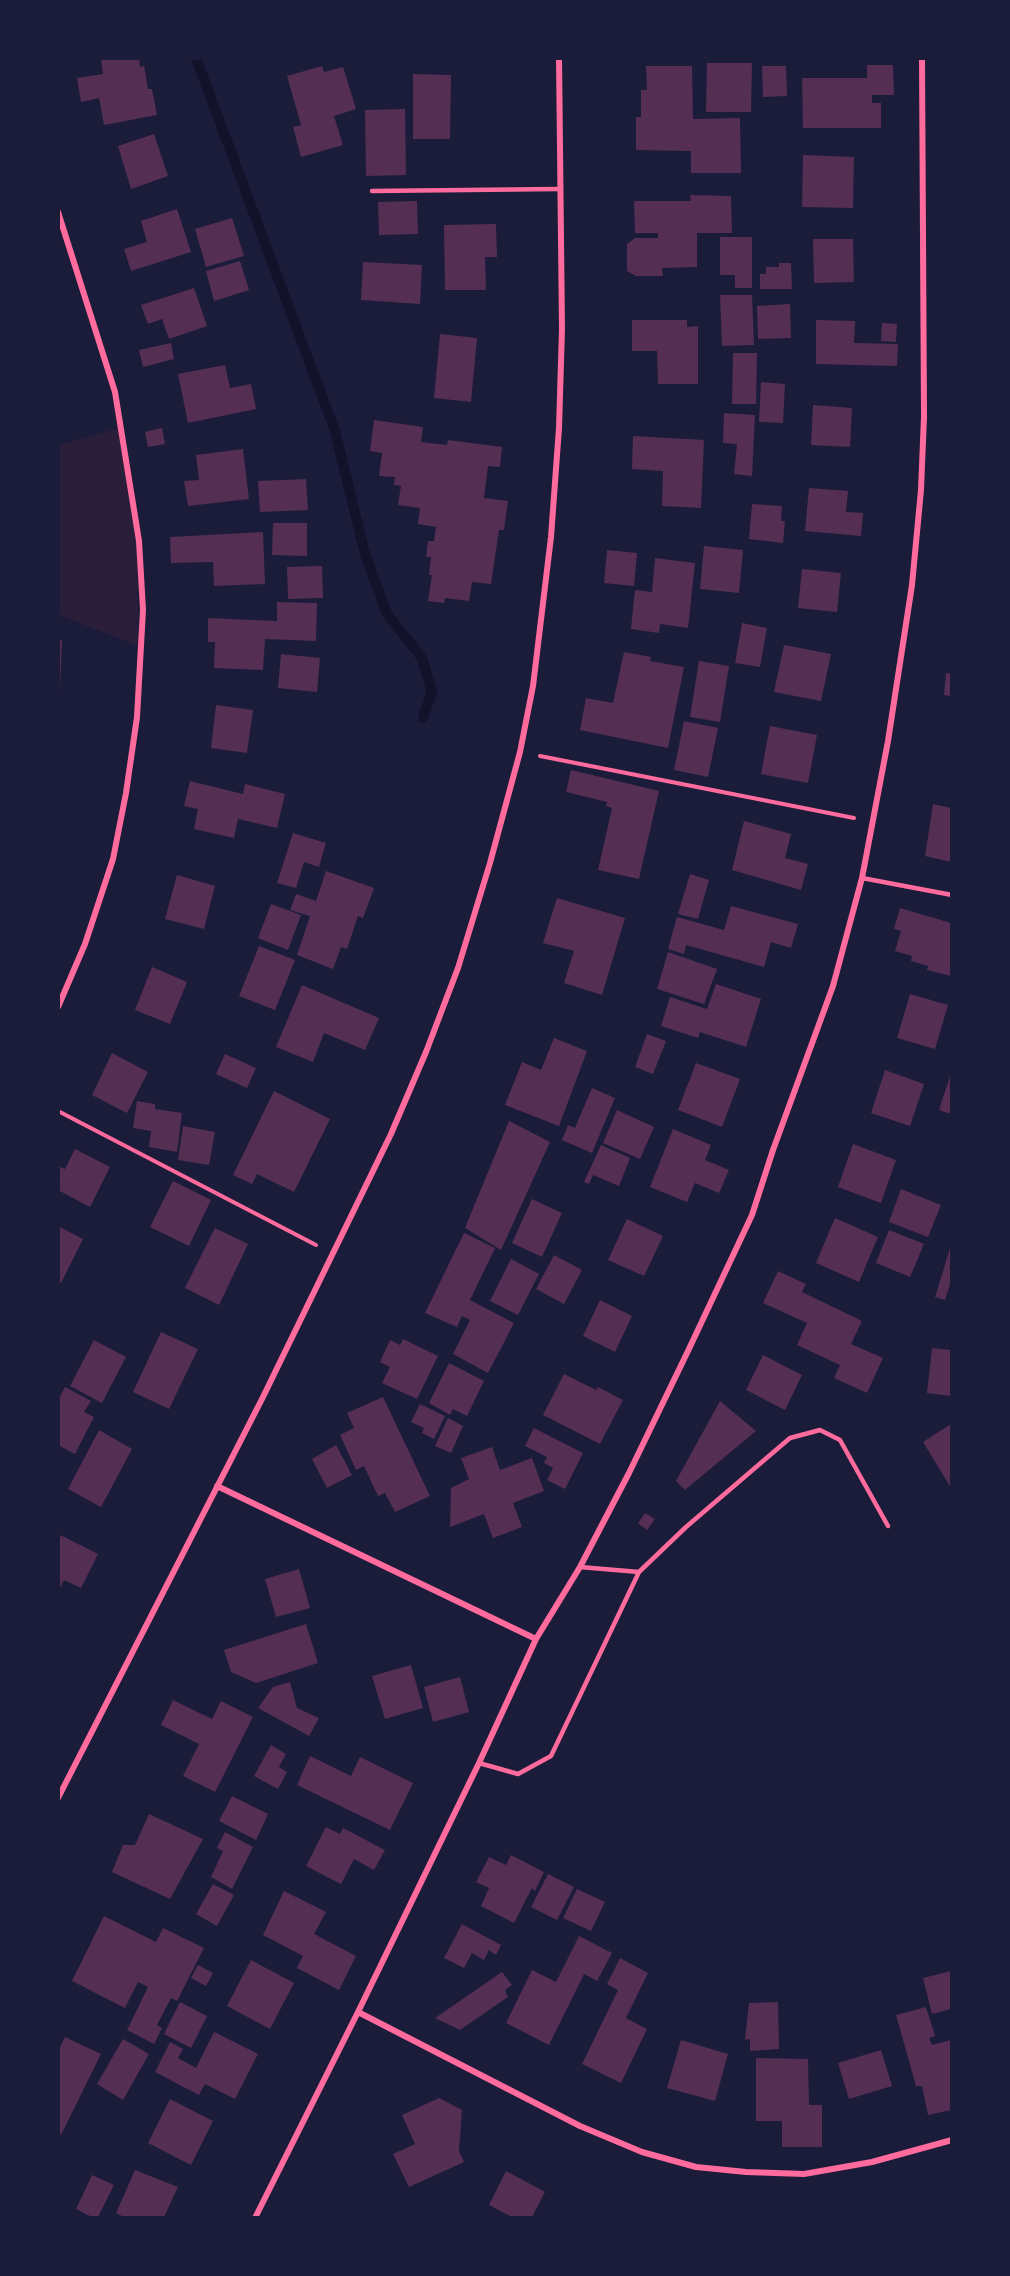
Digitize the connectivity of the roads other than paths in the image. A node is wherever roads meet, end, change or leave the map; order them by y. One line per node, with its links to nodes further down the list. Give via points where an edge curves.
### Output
1 (559, 58): 3 (street)
2 (922, 58): 6 (street, via 921,490 912,585)
3 (560, 189): 4 (lane); 9 (street, via 559,428 551,537 520,752 458,968 391,1134)
4 (372, 191)
5 (58, 212): 8 (street, via 115,392 139,541 143,610 137,717 113,860 85,944)
6 (862, 878): 7 (lane); 11 (street, via 833,986 752,1215 644,1443)
7 (951, 895)
8 (58, 1007)
9 (217, 1486): 13 (street); 15 (street)
10 (888, 1526): 12 (lane, via 840,1440 820,1430 790,1438)
11 (580, 1567): 12 (lane); 13 (street)
12 (639, 1572): 14 (lane, via 551,1756 518,1774)
13 (536, 1639): 14 (street)
14 (479, 1764): 16 (street)
15 (58, 1798)
16 (358, 2012): 17 (street, via 579,2126 642,2152 696,2167 804,2174 872,2162); 18 (street)
17 (951, 2140)
18 (255, 2217)

